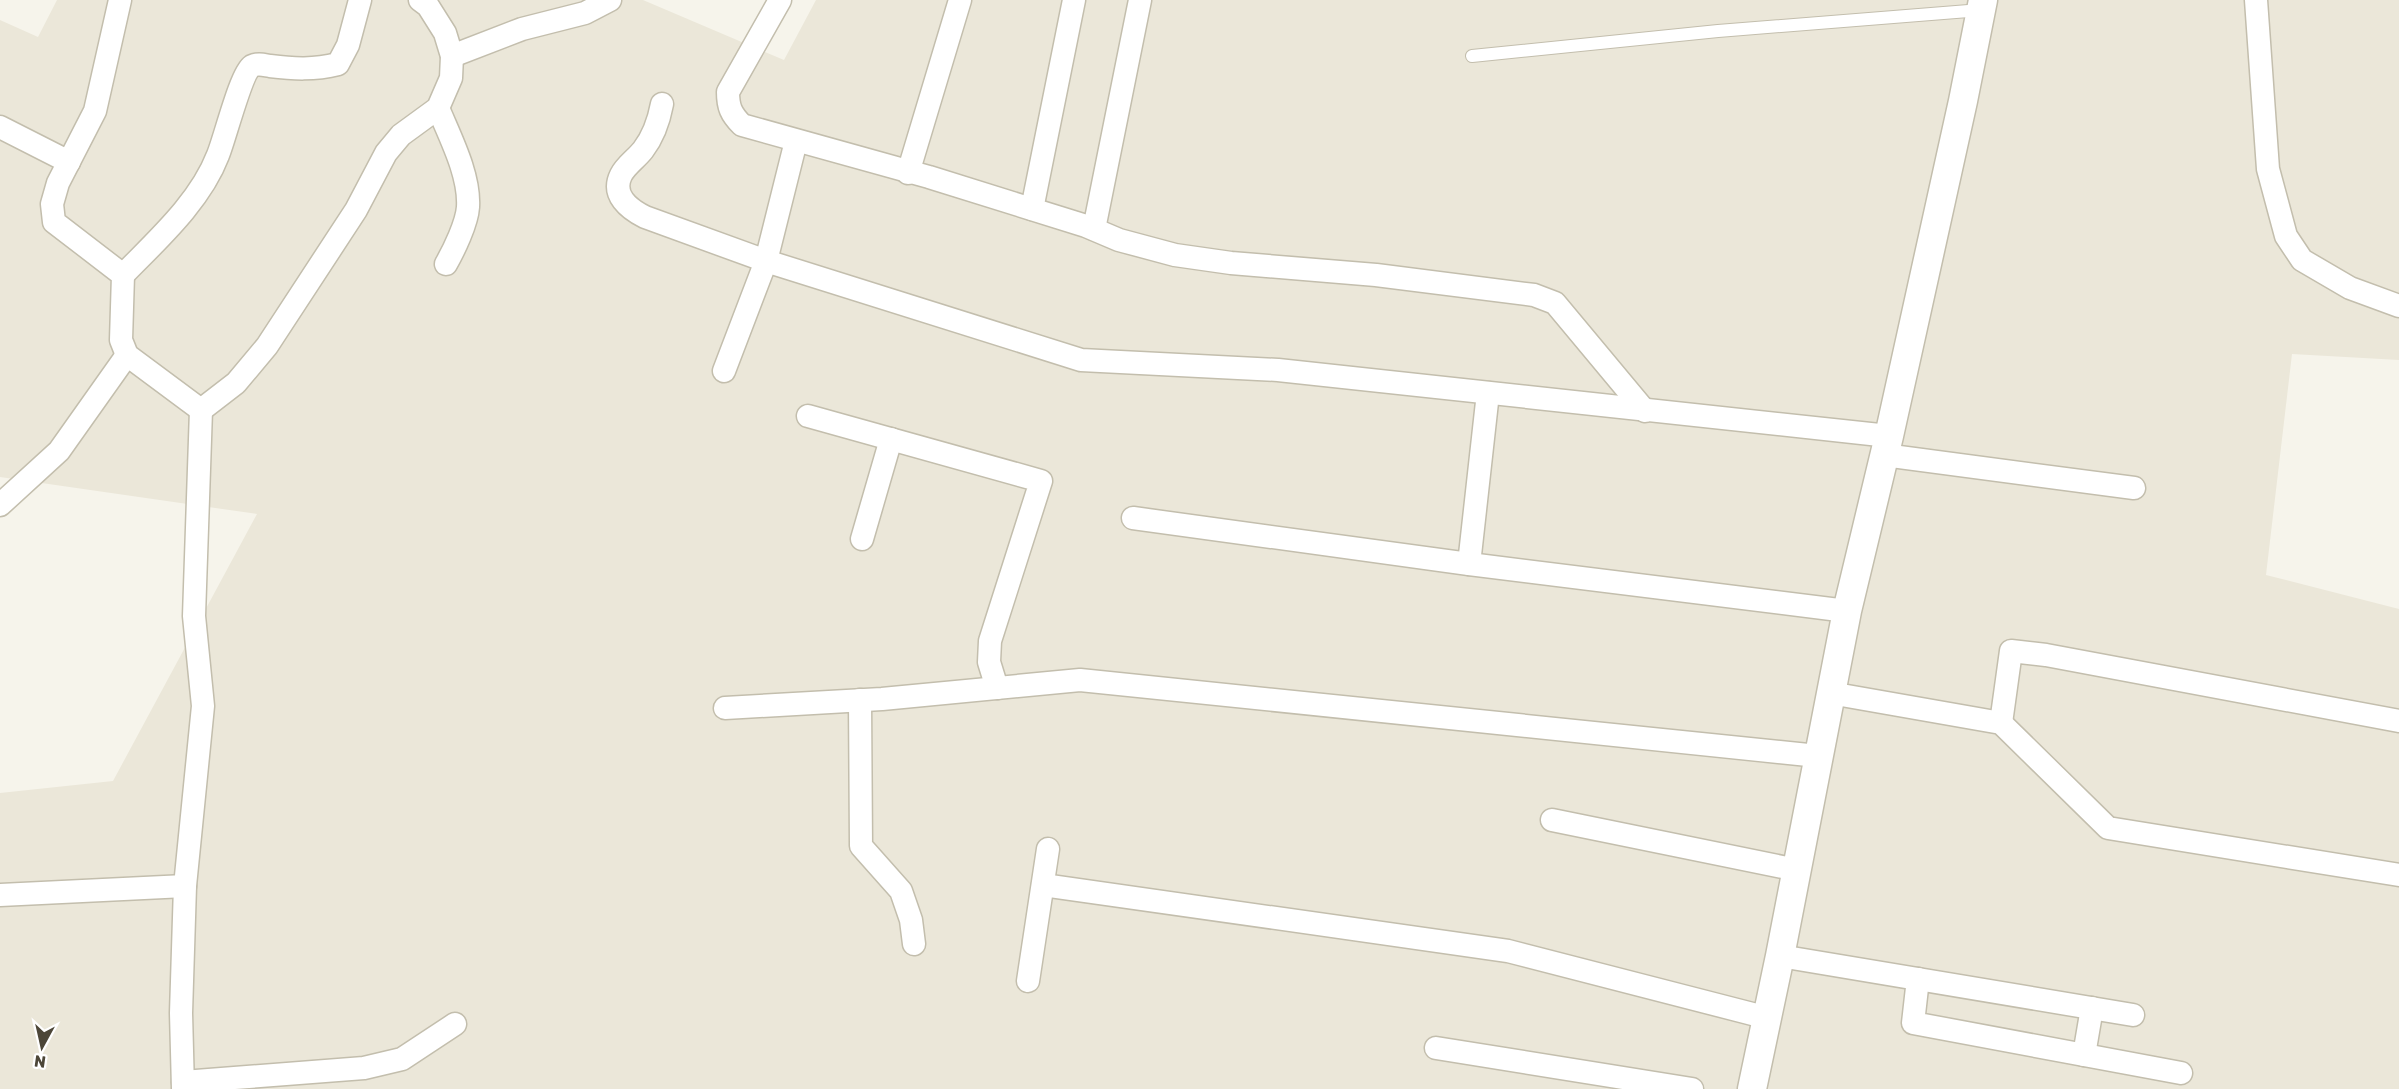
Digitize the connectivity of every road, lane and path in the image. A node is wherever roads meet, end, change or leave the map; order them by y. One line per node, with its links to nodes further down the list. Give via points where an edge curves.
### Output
1 (120, 0): 17 (street, via 95,111)
2 (360, 0): 23 (street, via 348,45 338,64 309,70 258,64 249,68 211,174 170,226)
3 (420, 0): 11 (street, via 445,33)
4 (610, 0): 11 (street, via 585,13 522,29)
5 (780, 0): 16 (street, via 728,92 728,104 742,125)
6 (960, 0): 18 (street)
7 (1074, 0): 19 (street)
8 (1140, 0): 20 (street)
9 (2256, 0): 24 (street, via 2268,169 2286,236 2302,260 2350,288)
10 (1982, 5): 12 (lane); 32 (street)
11 (452, 56): 14 (street, via 450,78)
12 (1472, 56)
13 (662, 104): 21 (street, via 650,138 621,174 621,198 629,209 645,217)
14 (438, 108): 22 (street, via 463,170 468,208); 28 (street, via 401,135 386,153 356,210 267,346 236,383)
15 (0, 127): 17 (street)
16 (796, 141): 18 (street); 21 (street)
17 (69, 162): 23 (street, via 52,204 54,222)
18 (908, 173): 19 (street)
19 (1032, 209): 20 (street)
20 (1094, 229): 29 (street, via 1175,255 1534,295 1555,303)
21 (766, 261): 26 (street); 27 (street, via 1081,360 1278,370)
22 (446, 264)
23 (123, 275): 25 (street, via 121,340)
24 (2399, 306)
25 (127, 355): 28 (street); 34 (street, via 59,451)
26 (724, 371)
27 (1488, 393): 29 (street); 37 (street)
28 (201, 410): 51 (street, via 194,616 203,706)
29 (1645, 411): 32 (street)
30 (808, 416): 31 (street)
31 (891, 439): 36 (street); 39 (street, via 1041,481 990,640 989,662)
32 (1886, 445): 33 (street); 38 (street)
33 (2134, 488)
34 (0, 505)
35 (1133, 518): 37 (street)
36 (862, 539)
37 (1469, 564): 38 (street)
38 (1847, 611): 40 (street)
39 (998, 688): 41 (street); 45 (street, via 1080,680)
40 (1830, 693): 44 (street); 45 (street)
41 (860, 700): 42 (street); 53 (street, via 861,846 901,891)
42 (725, 708)
43 (2399, 721): 44 (street, via 2012,651)
44 (2001, 723): 49 (street, via 2108,828)
45 (1818, 756): 48 (street)
46 (1552, 819): 48 (street)
47 (1048, 849): 50 (street)
48 (1797, 870): 54 (street)
49 (2399, 875)
50 (1043, 885): 56 (street); 59 (street, via 1509,951)
51 (185, 886): 52 (street); 64 (street)
52 (0, 895)
53 (914, 944)
54 (1780, 956): 55 (street); 59 (street)
55 (1918, 979): 57 (street); 62 (street, via 1913,1023)
56 (1028, 981)
57 (2092, 1008): 58 (street); 62 (street)
58 (2133, 1015)
59 (1768, 1018): 66 (street)
60 (455, 1024): 64 (street, via 402,1059 364,1068)
61 (1436, 1048): 65 (street)
62 (2084, 1055): 63 (street)
63 (2181, 1073)
64 (183, 1085)
65 (1692, 1089)
66 (1752, 1089)

